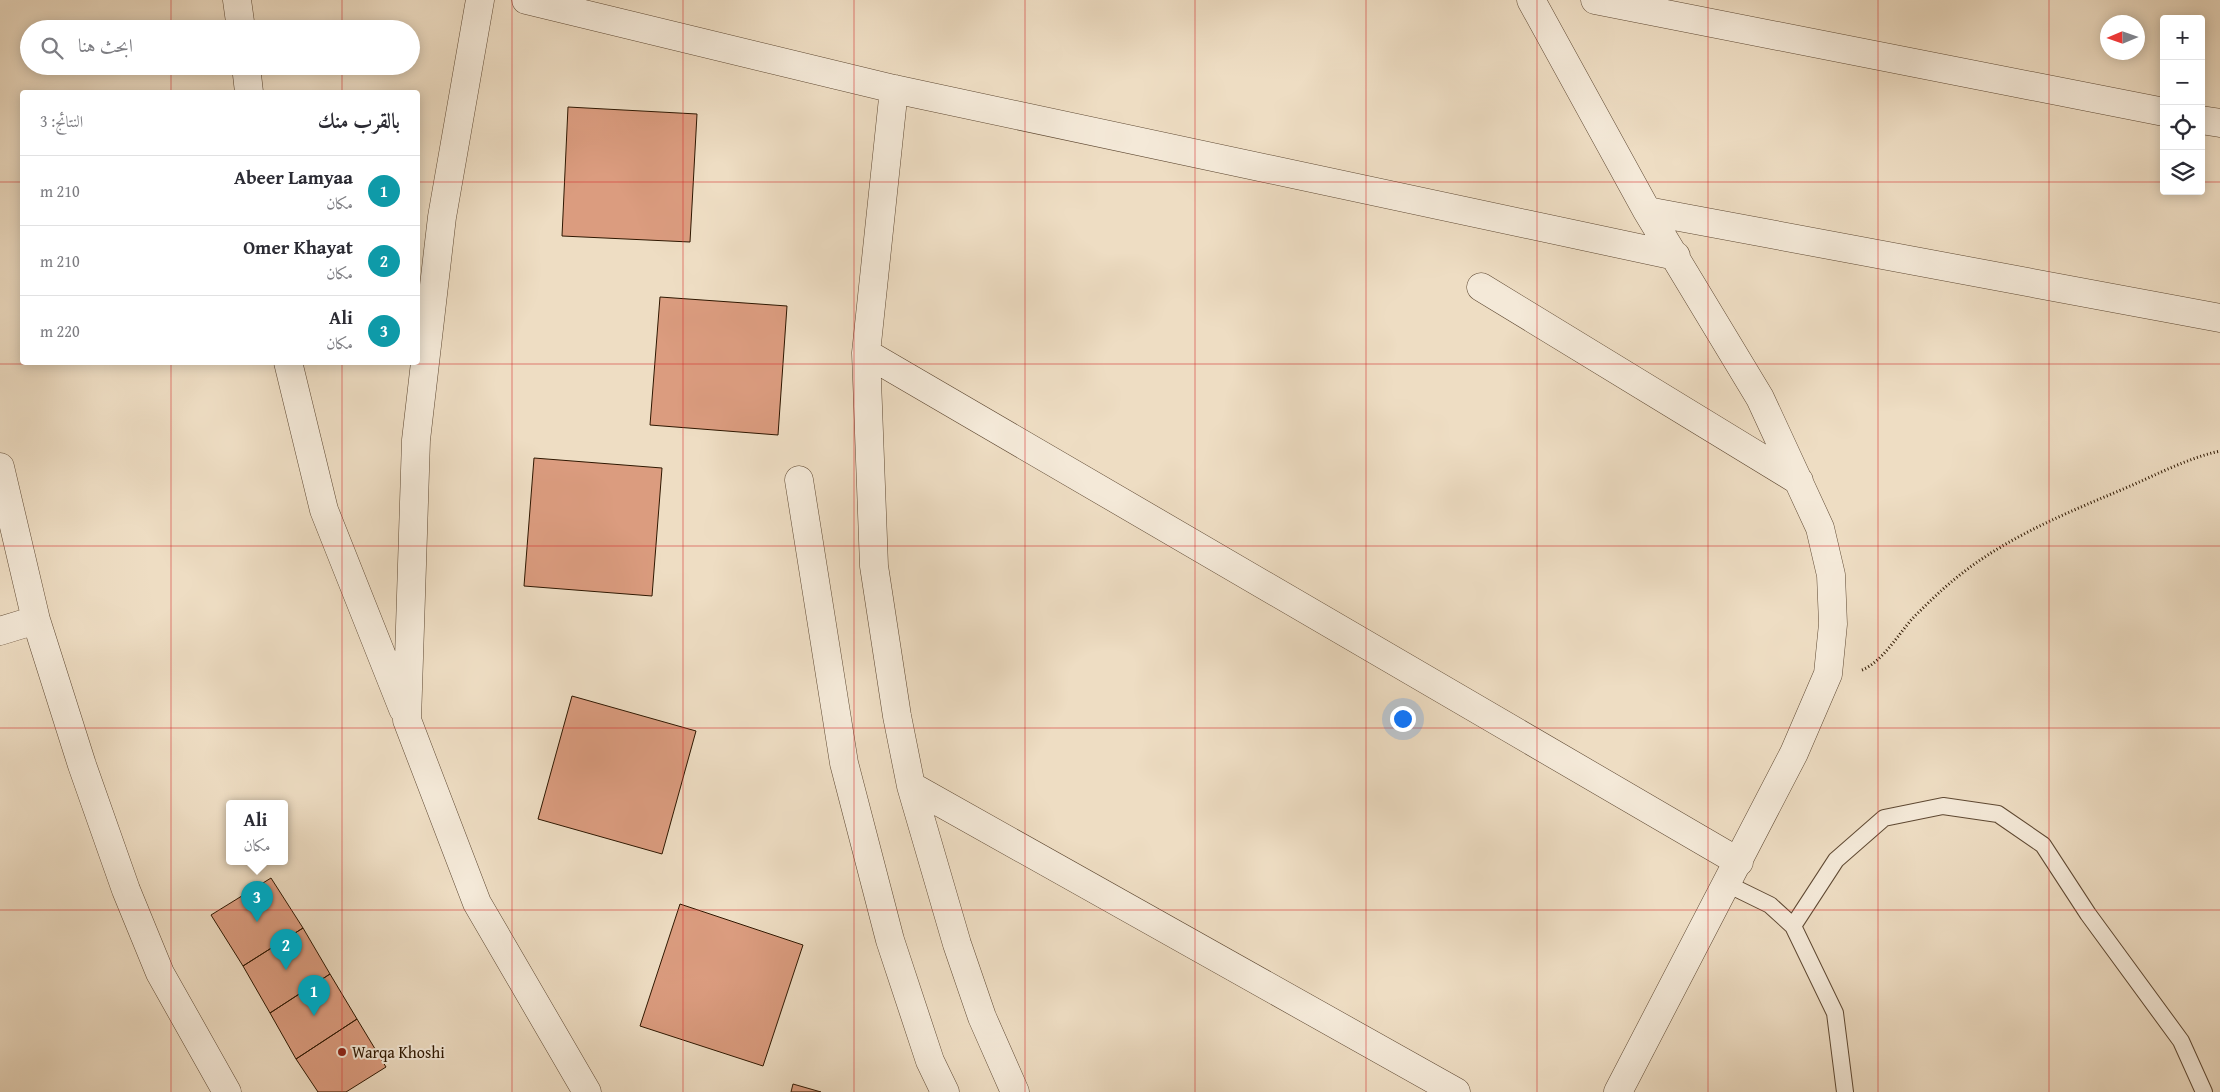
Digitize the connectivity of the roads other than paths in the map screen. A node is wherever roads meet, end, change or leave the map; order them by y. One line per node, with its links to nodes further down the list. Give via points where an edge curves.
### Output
1 (237, 0): 6 (street)
2 (480, 0): 24 (street, via 442,216 416,440)
3 (526, 0): 8 (street)
4 (1531, 0): 13 (street)
5 (1595, 0): 10 (street)
6 (240, 20)
7 (247, 75): 9 (street)
8 (894, 89): 14 (street); 17 (street)
9 (250, 90)
10 (2160, 111)
11 (2205, 121): 12 (street)
12 (2220, 123)
13 (1647, 212): 14 (street); 16 (street)
14 (1676, 256): 21 (street, via 1760,398)
15 (1481, 287): 21 (street)
16 (2220, 318)
17 (866, 353): 25 (street, via 874,566); 26 (street)
18 (289, 365): 24 (street, via 324,510)
19 (0, 468): 22 (street)
20 (799, 480): 30 (street, via 844,764 890,940 930,1061)
21 (1799, 481): 26 (street, via 1820,528 1831,575 1833,624 1828,674 1794,753)
22 (36, 620): 23 (street); 28 (street, via 126,890 160,973)
23 (0, 630)
24 (407, 720): 29 (street, via 477,903)
25 (911, 786): 31 (street, via 976,998); 32 (street)
26 (1733, 873): 27 (lane); 33 (street)
27 (1793, 926): 34 (lane, via 1835,1013); 35 (lane, via 1836,860 1884,818 1943,806 1998,814 2043,845 2088,914 2181,1041)
28 (227, 1092)
29 (587, 1092)
30 (945, 1092)
31 (1015, 1092)
32 (1456, 1092)
33 (1618, 1092)
34 (1845, 1092)
35 (2204, 1092)

